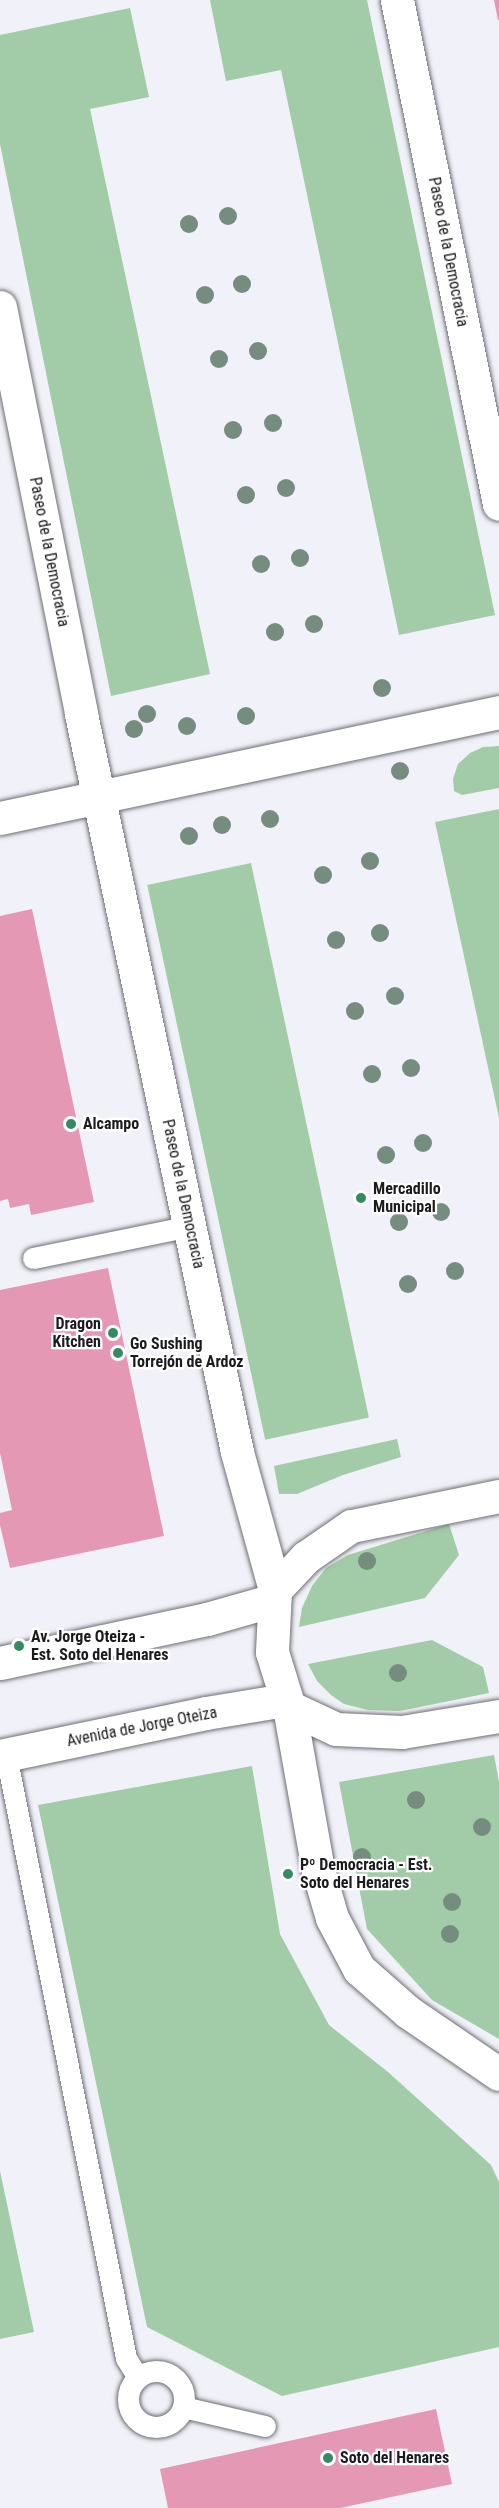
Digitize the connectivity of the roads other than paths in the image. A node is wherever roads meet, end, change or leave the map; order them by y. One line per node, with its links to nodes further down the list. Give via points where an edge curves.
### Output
1 (397, 0): 3 (street, Paseo de la Democracia)
2 (0, 307): 5 (street, Paseo de la Democracia)
3 (499, 504)
4 (499, 712): 5 (street)
5 (99, 797): 6 (street); 7 (street, Paseo de la Democracia)
6 (0, 818)
7 (190, 1226): 8 (lane); 10 (street, Paseo de la Democracia, via 237,1452)
8 (33, 1258)
9 (499, 1496): 10 (street, via 351,1526 306,1557)
10 (274, 1595): 11 (street, via 207,1620); 12 (street, Paseo de la Democracia, via 272,1652)
11 (0, 1663)
12 (287, 1703): 13 (street, via 336,1729 391,1732); 14 (street, Avenida de Jorge Oteiza, via 206,1713); 15 (street, Paseo de la Democracia, via 318,1870 332,1918 359,1969 408,2012)
13 (499, 1716)
14 (3, 1756): 16 (lane, via 126,2358)
15 (499, 2074)
16 (138, 2378): 17 (lane, via 160,2371 172,2375 184,2395); 17 (lane, via 130,2387 128,2401 131,2413 140,2422 152,2427 166,2426)
17 (183, 2407): 18 (lane)
18 (266, 2426)

